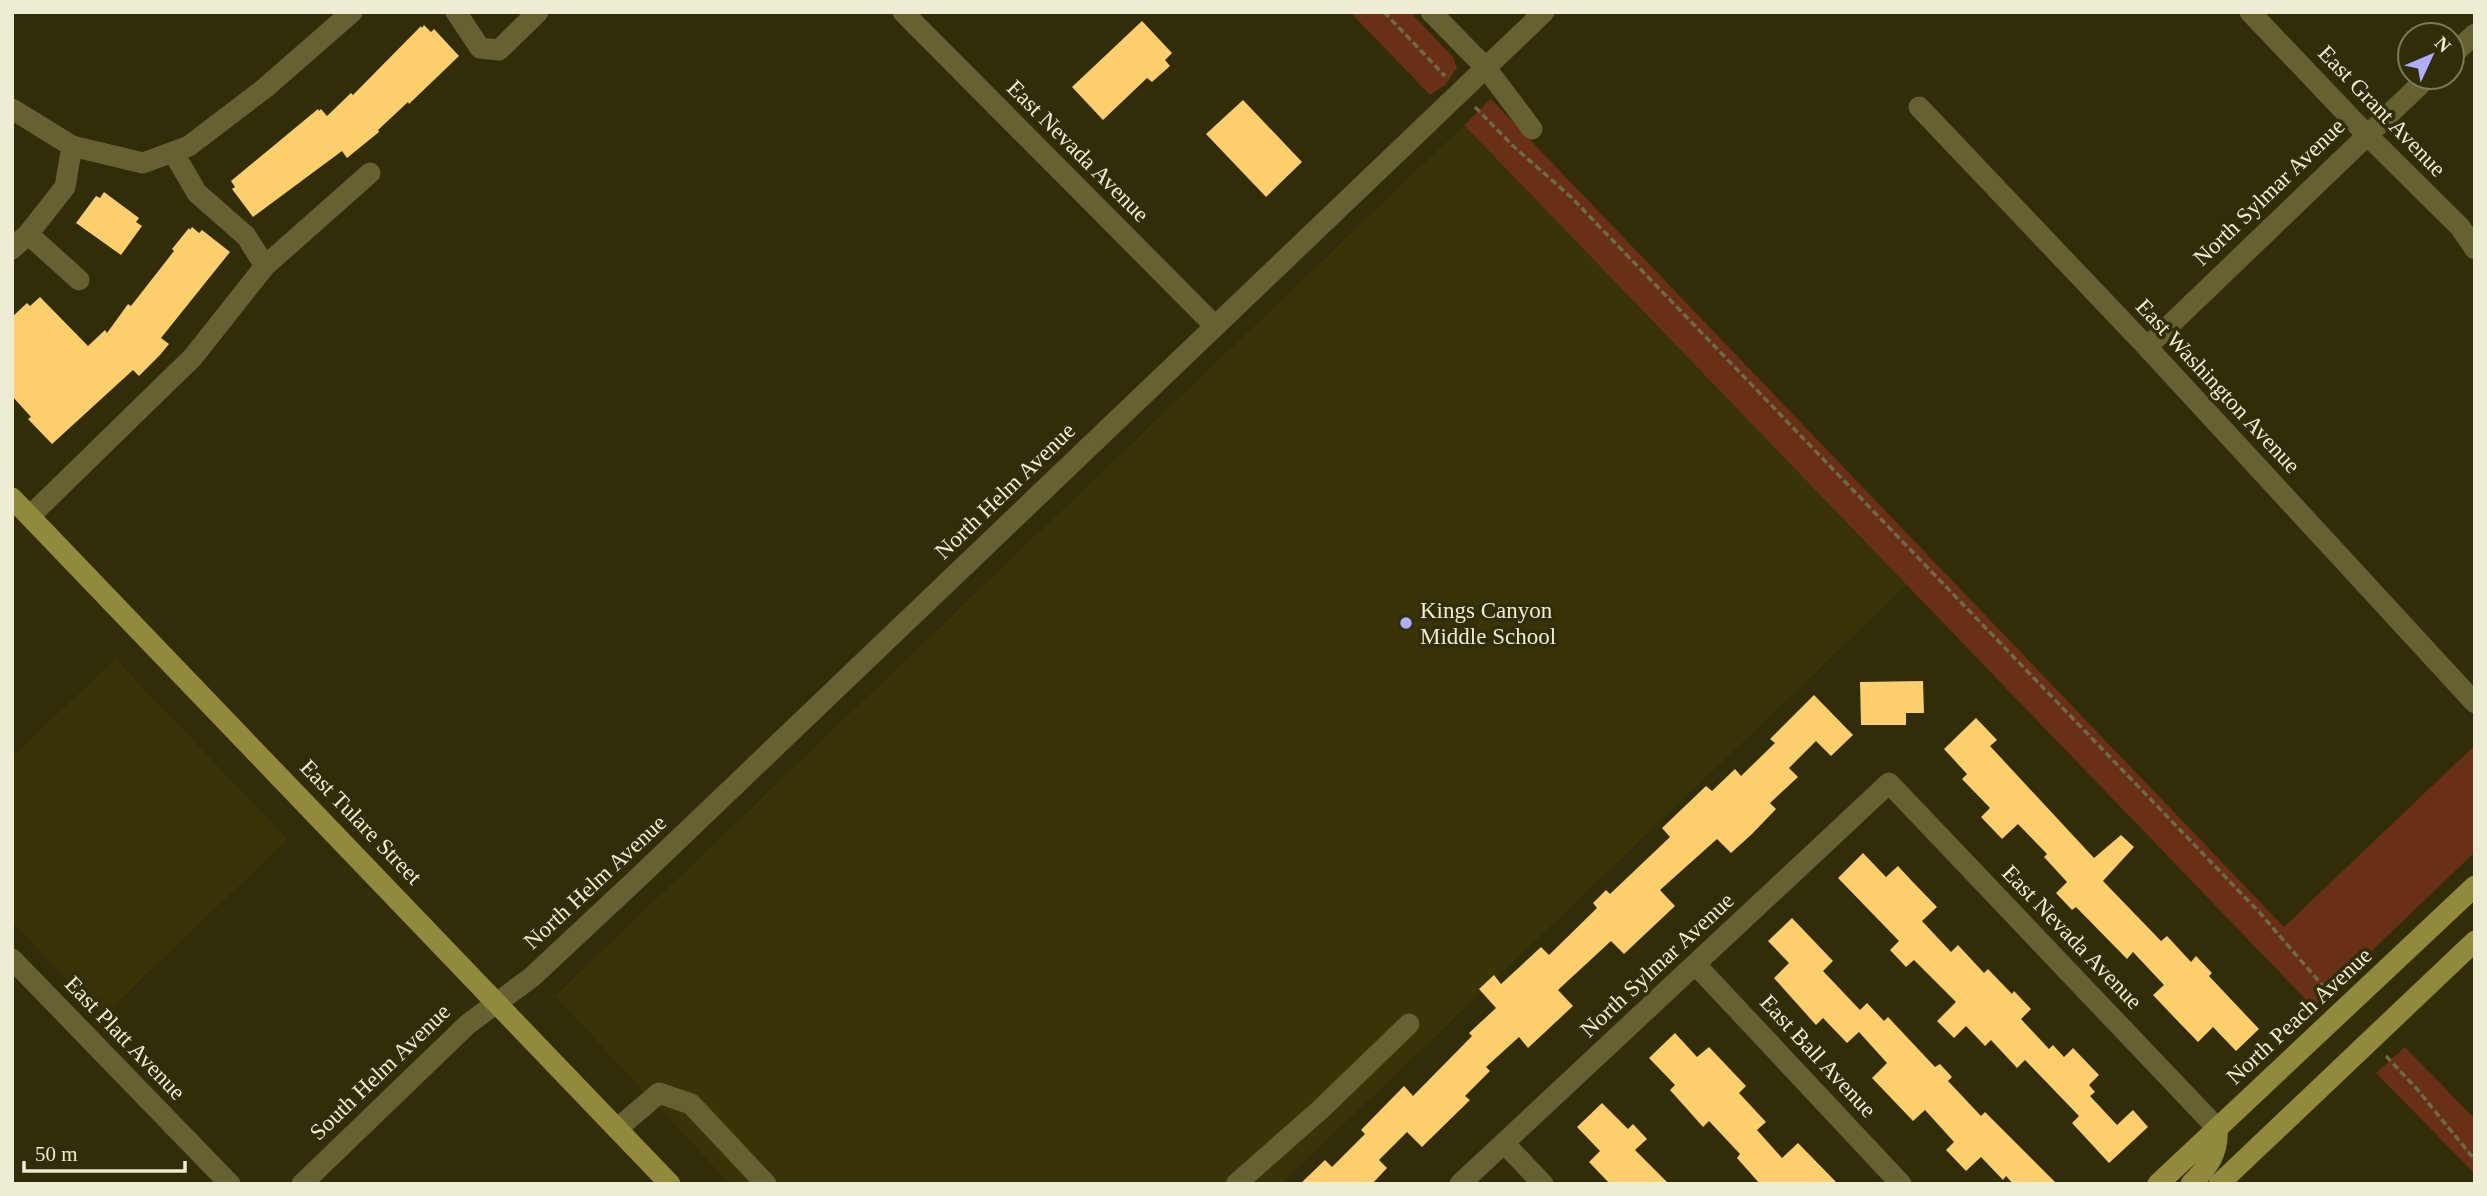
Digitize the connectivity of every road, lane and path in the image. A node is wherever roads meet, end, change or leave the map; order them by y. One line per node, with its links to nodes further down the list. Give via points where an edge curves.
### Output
1 (352, 12): 17 (street, via 265,88 189,146)
2 (456, 12): 3 (street, via 481,48 499,50)
3 (538, 12)
4 (903, 12): 24 (street, East Nevada Avenue)
5 (1384, 12): 11 (path)
6 (1432, 12): 9 (street)
7 (1544, 12): 9 (street, North Helm Avenue)
8 (2250, 12): 15 (street, East Grant Avenue)
9 (1486, 68): 11 (street, North Helm Avenue); 14 (street)
10 (2413, 91): 15 (street, North Sylmar Avenue)
11 (1461, 93): 24 (street, North Helm Avenue); 35 (path, via 1571,197 2260,913)
12 (1919, 107): 25 (street, East Washington Avenue)
13 (12, 109): 16 (street)
14 (1532, 129)
15 (2367, 135): 21 (street, East Grant Avenue, via 2459,227); 25 (street, North Sylmar Avenue)
16 (72, 146): 17 (street, via 143,163); 19 (street, via 65,187)
17 (173, 152): 22 (street, via 197,193 246,236)
18 (370, 173): 22 (street)
19 (28, 234): 20 (street); 23 (street)
20 (12, 249)
21 (2475, 249)
22 (265, 266): 27 (street, via 193,357)
23 (79, 280)
24 (1215, 326): 34 (street, North Helm Avenue, via 640,876 532,977)
25 (2147, 347): 28 (street, East Washington Avenue)
26 (12, 498): 27 (main road, East Tulare Street)
27 (30, 516): 34 (main road, East Tulare Street)
28 (2475, 704)
29 (1889, 783): 33 (street, North Sylmar Avenue); 38 (street, East Nevada Avenue)
30 (2475, 886): 35 (main road, North Peach Avenue)
31 (2473, 940): 37 (main road)
32 (12, 959): 42 (street, East Platt Avenue)
33 (1696, 965): 40 (street, North Sylmar Avenue); 49 (street, East Ball Avenue)
34 (497, 1002): 39 (main road, East Tulare Street); 43 (street, South Helm Avenue, via 468,1024)
35 (2343, 1011): 38 (main road, North Peach Avenue)
36 (1409, 1024): 46 (street)
37 (2371, 1040): 41 (path); 52 (main road)
38 (2217, 1128): 50 (main road, North Peach Avenue); 51 (main road, via 2213,1158)
39 (617, 1129): 44 (main road, East Tulare Street); 45 (street, via 659,1093 691,1104)
40 (1504, 1143): 47 (street, North Sylmar Avenue); 48 (street)
41 (2475, 1160)
42 (230, 1184)
43 (302, 1184)
44 (670, 1184)
45 (766, 1184)
46 (1236, 1184)
47 (1460, 1184)
48 (1543, 1184)
49 (1901, 1184)
50 (2158, 1184)
51 (2191, 1184)
52 (2218, 1184)

